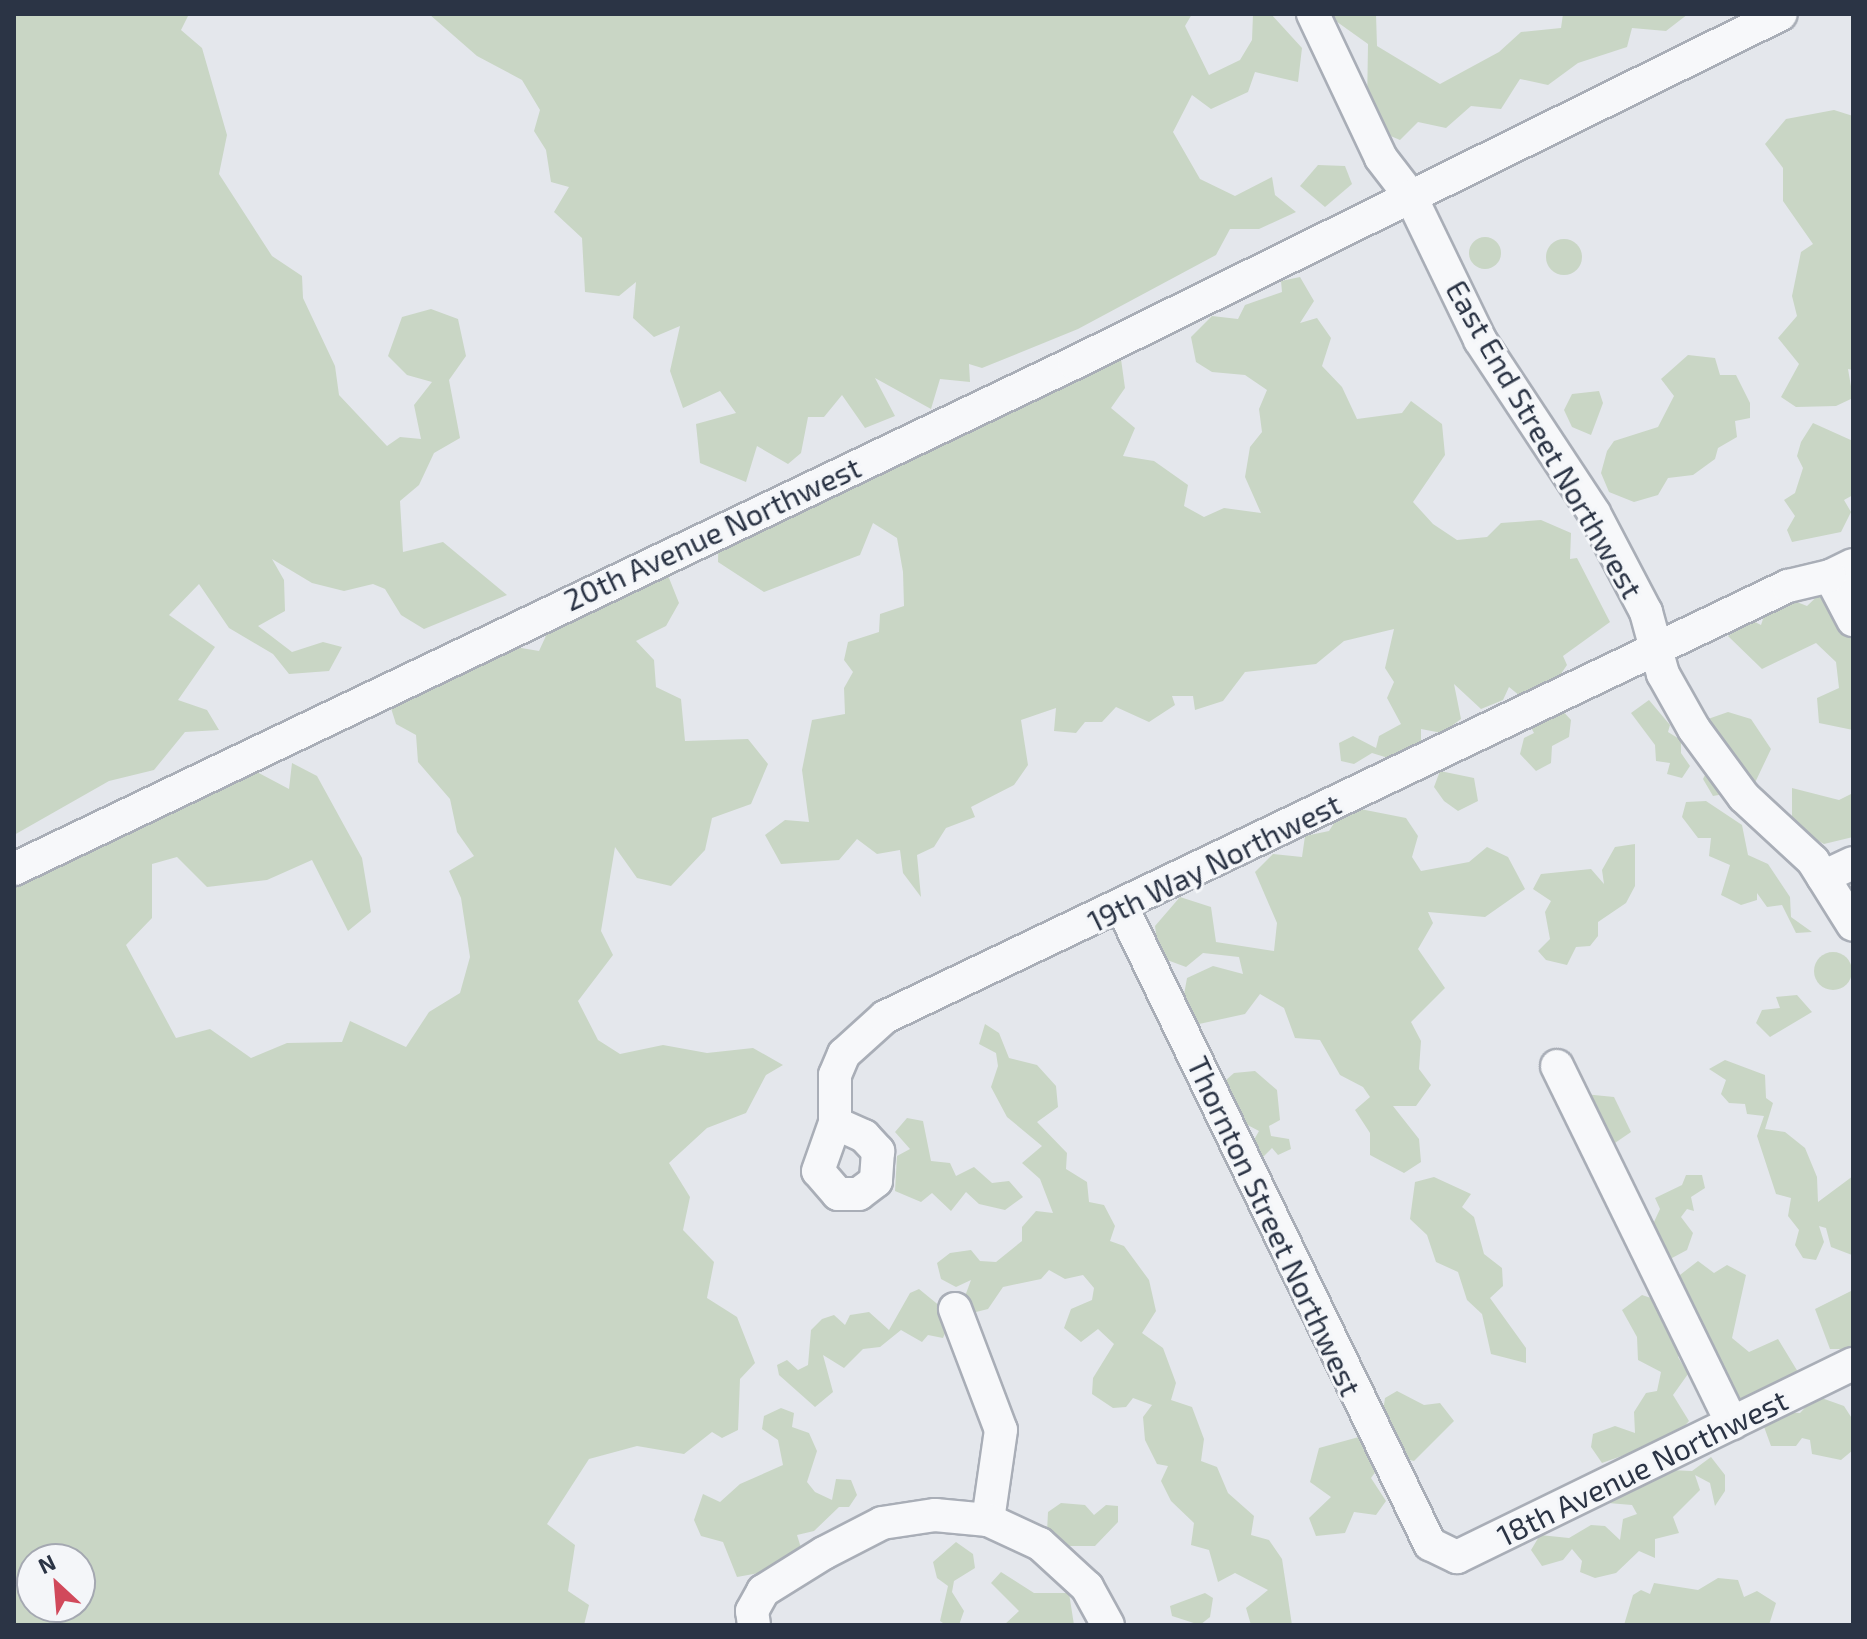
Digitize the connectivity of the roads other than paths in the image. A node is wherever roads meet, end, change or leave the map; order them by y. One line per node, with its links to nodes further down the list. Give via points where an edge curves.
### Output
1 (1313, 14): 3 (street, East End Street Northwest, via 1381,158)
2 (1781, 14): 3 (street, 20th Avenue Northwest)
3 (1411, 197): 6 (street, East End Street Northwest, via 1480,340 1594,513 1646,612); 8 (street, 20th Avenue Northwest)
4 (1842, 571): 5 (street); 6 (street, 19th Way Northwest, via 1788,586)
5 (1853, 620)
6 (1657, 653): 9 (street, East End Street Northwest, via 1694,729 1744,797); 10 (street, 19th Way Northwest)
7 (1853, 863): 9 (street)
8 (14, 869)
9 (1823, 877): 11 (street, East End Street Northwest)
10 (1122, 907): 13 (street, 19th Way Northwest, via 860,1034 835,1075); 18 (street, Thornton Street Northwest)
11 (1853, 925)
12 (1557, 1066): 16 (street)
13 (835, 1123)
14 (955, 1309): 17 (street, via 1001,1430)
15 (1853, 1364): 16 (street, 18th Avenue Northwest)
16 (1732, 1423): 18 (street, 18th Avenue Northwest, via 1457,1557)
17 (988, 1520): 19 (street, via 935,1515 882,1523 763,1591); 20 (street, via 1040,1544 1087,1587)
18 (1430, 1544)
19 (753, 1618)
20 (1108, 1625)

